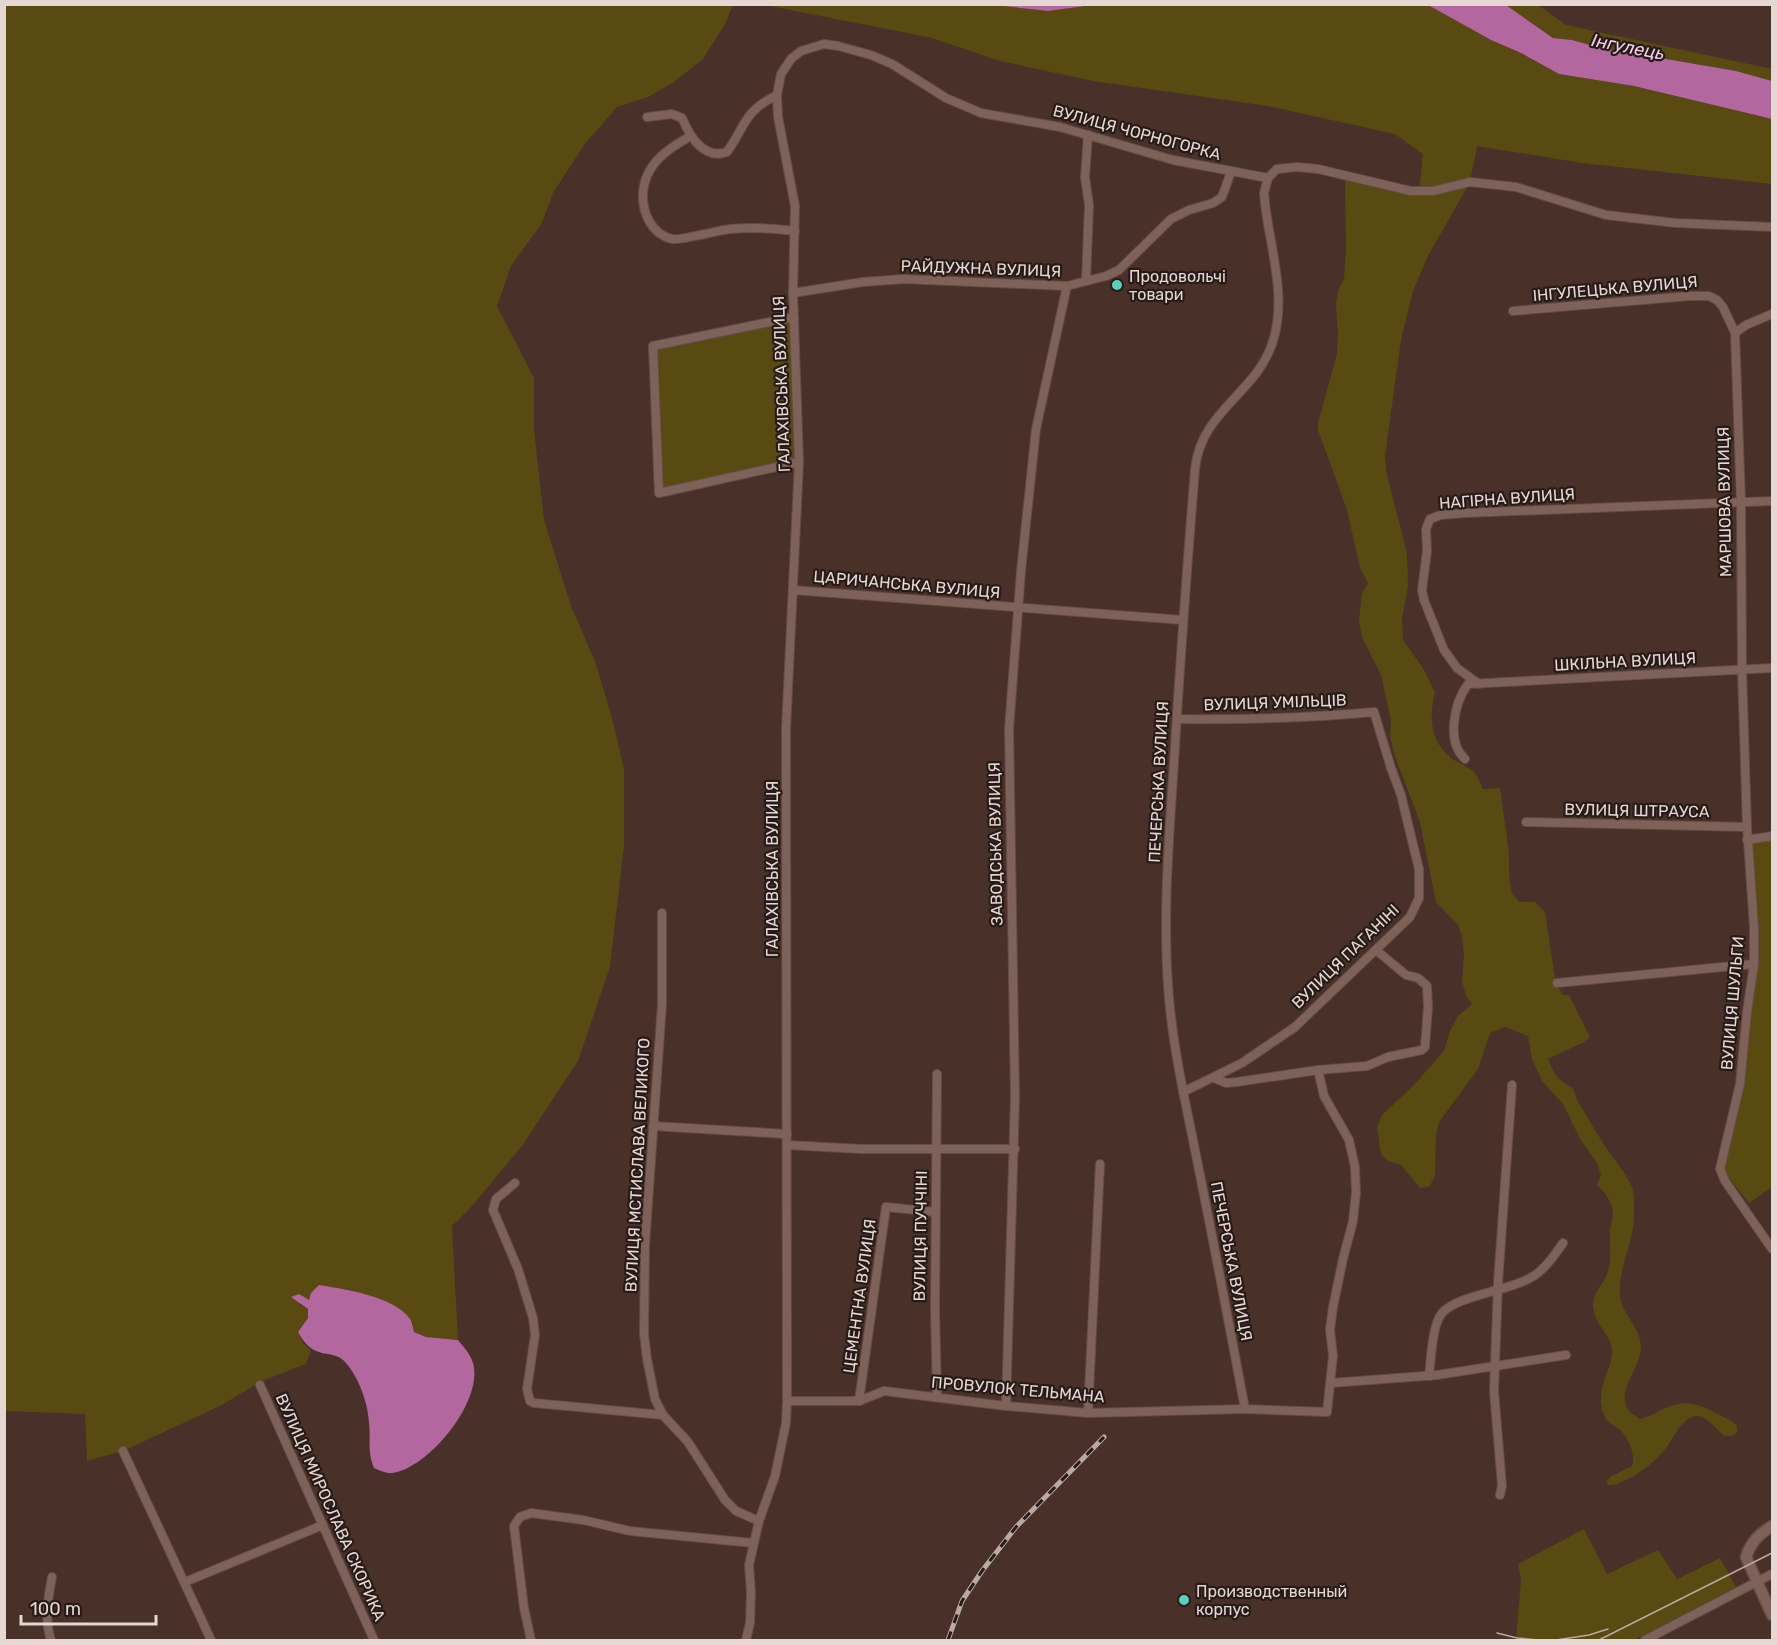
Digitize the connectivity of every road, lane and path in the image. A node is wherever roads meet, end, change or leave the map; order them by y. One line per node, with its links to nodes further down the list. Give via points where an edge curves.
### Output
1 (777, 94): 3 (street, ВУЛИЦЯ ЧОРНОГОРКА, via 781,74 796,55 816,46 837,46 892,64 946,98 981,113); 4 (street, via 749,113 727,152 709,153); 8 (street, ГАЛАХІВСЬКА ВУЛИЦЯ, via 794,192)
2 (647, 117): 4 (street, via 672,114 682,118)
3 (1088, 135): 5 (street, ВУЛИЦЯ ЧОРНОГОРКА); 9 (street)
4 (691, 136): 8 (street, via 662,156 649,170 644,184 647,219 660,234 674,240 731,229)
5 (1231, 172): 6 (street, ВУЛИЦЯ ЧОРНОГОРКА); 9 (street, РАЙДУЖНА ВУЛИЦЯ, via 1222,197 1171,219 1119,270)
6 (1268, 178): 7 (street, via 1277,169 1297,166 1411,191 1433,191 1470,182 1515,187 1606,215); 21 (street, ПЕЧЕРСЬКА ВУЛИЦЯ, via 1264,203 1277,285 1276,328 1264,362 1214,420 1198,449)
7 (1773, 227)
8 (795, 231): 11 (street, ГАЛАХІВСЬКА ВУЛИЦЯ)
9 (1086, 281): 10 (street, РАЙДУЖНА ВУЛИЦЯ)
10 (1067, 286): 11 (street, РАЙДУЖНА ВУЛИЦЯ, via 904,279); 20 (street, ЗАВОДСЬКА ВУЛИЦЯ, via 1036,429)
11 (793, 293): 14 (street, ГАЛАХІВСЬКА ВУЛИЦЯ)
12 (1513, 311): 15 (street, ІНГУЛЕЦЬКА ВУЛИЦЯ, via 1708,296 1723,307)
13 (1773, 314): 15 (street)
14 (794, 317): 16 (street, ГАЛАХІВСЬКА ВУЛИЦЯ); 16 (street, via 653,346 659,494)
15 (1735, 333): 18 (street, МАРШОВА ВУЛИЦЯ)
16 (799, 462): 19 (street, ГАЛАХІВСЬКА ВУЛИЦЯ)
17 (1773, 501): 18 (street, НАГІРНА ВУЛИЦЯ)
18 (1741, 502): 23 (street, МАРШОВА ВУЛИЦЯ); 24 (street, НАГІРНА ВУЛИЦЯ, via 1466,513 1430,519 1425,529 1424,600 1444,650 1457,668)
19 (793, 590): 20 (street, ЦАРИЧАНСЬКА ВУЛИЦЯ); 42 (street, ГАЛАХІВСЬКА ВУЛИЦЯ, via 786,729)
20 (1018, 608): 21 (street, ЦАРИЧАНСЬКА ВУЛИЦЯ); 45 (street, ЗАВОДСЬКА ВУЛИЦЯ, via 1009,729)
21 (1183, 620): 26 (street, ПЕЧЕРСЬКА ВУЛИЦЯ)
22 (1773, 668): 23 (street, ШКІЛЬНА ВУЛИЦЯ)
23 (1742, 670): 24 (street, ШКІЛЬНА ВУЛИЦЯ); 29 (street, ВУЛИЦЯ ШУЛЬГИ)
24 (1479, 684): 27 (street, via 1467,684 1454,727 1457,749)
25 (1374, 712): 26 (street, ВУЛИЦЯ УМІЛЬЦІВ, via 1239,720); 33 (street, ВУЛИЦЯ ПАГАНІНІ, via 1401,795 1419,869 1419,898 1410,917)
26 (1177, 719): 40 (street, ПЕЧЕРСЬКА ВУЛИЦЯ, via 1166,906 1169,998)
27 (1466, 759)
28 (1526, 822): 29 (street, ВУЛИЦЯ ШТРАУСА)
29 (1747, 828): 31 (street, ВУЛИЦЯ ШУЛЬГИ)
30 (1773, 836): 31 (street)
31 (1748, 840): 34 (street, ВУЛИЦЯ ШУЛЬГИ)
32 (662, 913): 41 (street, ВУЛИЦЯ МСТИСЛАВА ВЕЛИКОГО, via 662,1004)
33 (1376, 950): 36 (street, via 1406,975 1427,986 1425,1047 1367,1066); 38 (street, ВУЛИЦЯ ПАГАНІНІ, via 1295,1027)
34 (1754, 964): 35 (street); 50 (street, ВУЛИЦЯ ШУЛЬГИ, via 1740,1084 1720,1169)
35 (1557, 983)
36 (1318, 1070): 38 (street, via 1226,1083); 55 (street, via 1324,1096 1349,1140 1356,1193 1333,1307)
37 (937, 1074): 44 (street, ВУЛИЦЯ ПУЧЧІНІ)
38 (1214, 1078): 40 (street, ВУЛИЦЯ ПАГАНІНІ)
39 (1512, 1085): 51 (street)
40 (1183, 1092): 61 (street, ПЕЧЕРСЬКА ВУЛИЦЯ)
41 (652, 1126): 42 (street); 63 (street, ВУЛИЦЯ МСТИСЛАВА ВЕЛИКОГО, via 644,1334 651,1381)
42 (787, 1134): 43 (street, ГАЛАХІВСЬКА ВУЛИЦЯ)
43 (787, 1145): 44 (street); 58 (street, ГАЛАХІВСЬКА ВУЛИЦЯ)
44 (937, 1149): 45 (street); 48 (street, ВУЛИЦЯ ПУЧЧІНІ)
45 (1015, 1149): 60 (street, ЗАВОДСЬКА ВУЛИЦЯ)
46 (1100, 1164): 62 (street)
47 (515, 1183): 63 (street, via 496,1199 493,1210 533,1318 535,1335 527,1389 530,1401)
48 (935, 1212): 57 (street, ВУЛИЦЯ ПУЧЧІНІ); 59 (street, ЦЕМЕНТНА ВУЛИЦЯ, via 886,1207)
49 (1563, 1243): 51 (street, via 1539,1273)
50 (1773, 1249)
51 (1497, 1290): 53 (street); 54 (street, via 1442,1314 1435,1332)
52 (1566, 1355): 53 (street)
53 (1495, 1368): 54 (street); 65 (street)
54 (1429, 1376): 55 (street)
55 (1331, 1383): 61 (street, ПРОВУЛОК ТЕЛЬМАНА, via 1327,1412)
56 (260, 1385): 67 (street, ВУЛИЦЯ МИРОСЛАВА СКОРИКА)
57 (937, 1397): 59 (street, ПРОВУЛОК ТЕЛЬМАНА, via 884,1391); 60 (street, ПРОВУЛОК ТЕЛЬМАНА)
58 (787, 1401): 59 (street, ПРОВУЛОК ТЕЛЬМАНА); 66 (street, ГАЛАХІВСЬКА ВУЛИЦЯ, via 775,1476)
59 (859, 1401)
60 (1006, 1406): 62 (street, ПРОВУЛОК ТЕЛЬМАНА)
61 (1245, 1409): 62 (street, ПРОВУЛОК ТЕЛЬМАНА)
62 (1088, 1413)
63 (663, 1415): 66 (street, ВУЛИЦЯ МСТИСЛАВА ВЕЛИКОГО, via 688,1442 725,1500 736,1511)
64 (123, 1451): 72 (street)
65 (1500, 1494)
66 (759, 1521): 69 (street, ГАЛАХІВСЬКА ВУЛИЦЯ)
67 (323, 1526): 72 (street); 77 (street, ВУЛИЦЯ МИРОСЛАВА СКОРИКА)
68 (1773, 1526): 73 (main road, via 1753,1542 1746,1557)
69 (753, 1543): 78 (street, via 630,1531 531,1513 520,1517 514,1526); 79 (street, ГАЛАХІВСЬКА ВУЛИЦЯ)
70 (1773, 1574): 73 (street)
71 (52, 1577): 75 (street, via 46,1604)
72 (184, 1582): 76 (street)
73 (1756, 1582): 74 (main road); 80 (street)
74 (1773, 1615)
75 (51, 1641)
76 (211, 1641)
77 (374, 1641)
78 (531, 1641)
79 (746, 1641)
80 (1645, 1641)

